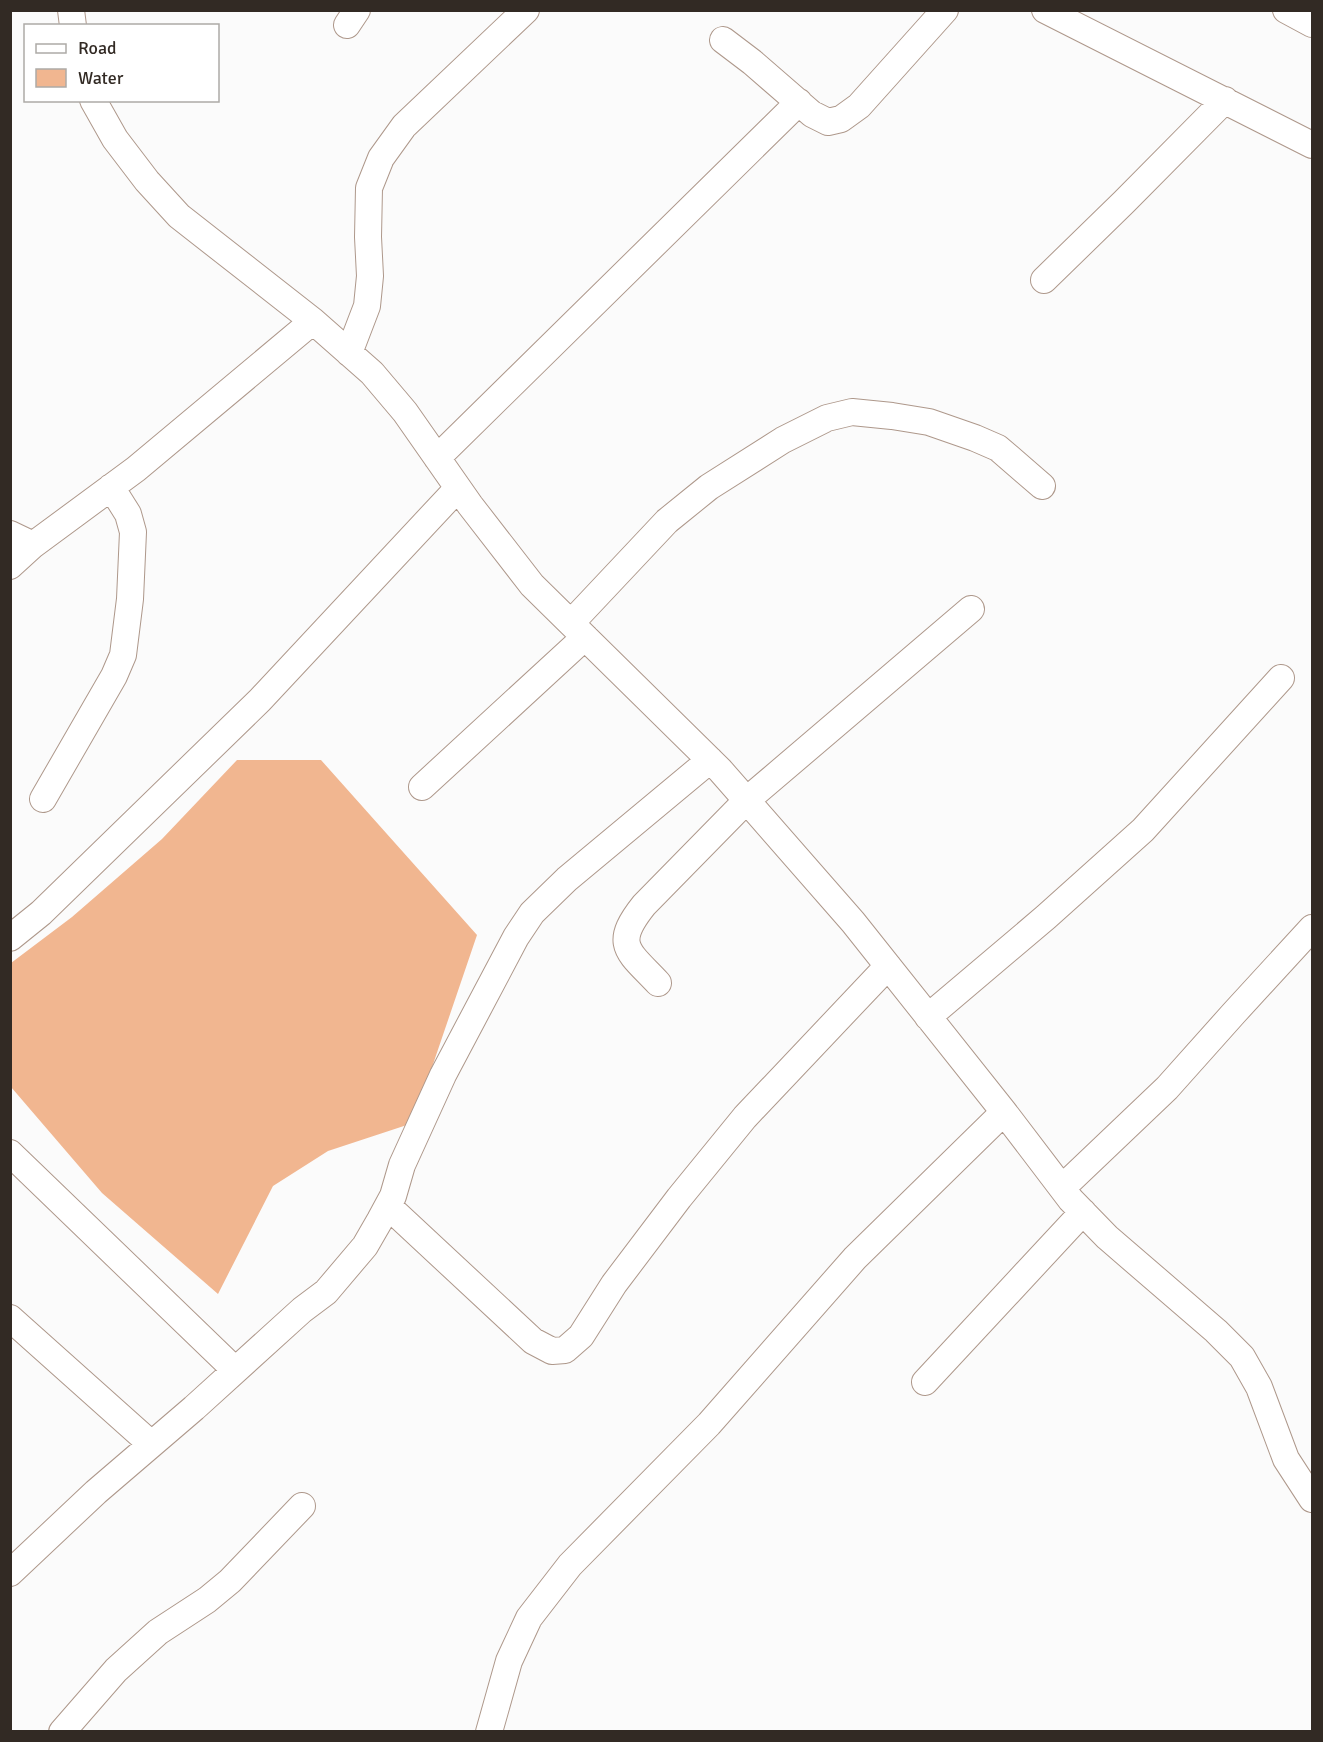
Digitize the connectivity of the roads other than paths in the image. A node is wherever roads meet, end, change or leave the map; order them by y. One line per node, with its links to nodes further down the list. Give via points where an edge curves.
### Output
1 (526, 10): 13 (street, via 404,126 381,158 369,188 367,306)
2 (945, 10): 9 (street, via 859,106 841,119 828,122)
3 (1045, 10): 7 (street)
4 (1286, 10): 5 (street)
5 (1312, 24)
6 (723, 40): 9 (street)
7 (1225, 100): 10 (street); 11 (street)
8 (94, 102): 12 (street, via 115,139 178,216)
9 (799, 102): 14 (street)
10 (1310, 137)
11 (1044, 280)
12 (313, 321): 13 (street); 16 (street)
13 (349, 353): 14 (street, via 405,412)
14 (437, 458): 17 (street)
15 (1041, 486): 22 (street, via 998,448 929,422 852,412 827,418 783,440 709,487 667,520)
16 (111, 487): 19 (street); 26 (street, via 128,514 133,532 123,655)
17 (458, 488): 22 (street, via 532,585); 29 (street, via 260,700 42,913)
18 (10, 534): 19 (street)
19 (33, 545): 20 (street)
20 (10, 566)
21 (971, 609): 27 (street)
22 (578, 630): 24 (street); 25 (street)
23 (1281, 678): 32 (street, via 1143,830)
24 (710, 760): 27 (street); 36 (street, via 567,879 532,914 443,1075)
25 (422, 787)
26 (43, 799)
27 (747, 800): 30 (street); 31 (street, via 631,922 625,940 630,954)
28 (1312, 928): 35 (street, via 1167,1088)
29 (10, 938)
30 (888, 966): 32 (street); 36 (street, via 745,1116 627,1267 581,1336 565,1350 552,1351 533,1341)
31 (657, 983)
32 (928, 1017): 33 (street)
33 (1004, 1112): 35 (street); 47 (street, via 855,1258 709,1424 570,1565 529,1618 509,1661)
34 (10, 1153): 39 (street)
35 (1062, 1188): 37 (street)
36 (388, 1206): 39 (street, via 365,1246 326,1292)
37 (1083, 1212): 40 (street); 42 (street, via 1242,1357 1259,1388 1286,1459)
38 (10, 1318): 41 (street)
39 (235, 1370): 41 (street)
40 (925, 1382)
41 (151, 1444): 45 (street)
42 (1304, 1470): 43 (street)
43 (1312, 1499)
44 (302, 1506): 46 (street, via 230,1581 158,1632 116,1670)
45 (10, 1573)
46 (62, 1731)
47 (489, 1731)

